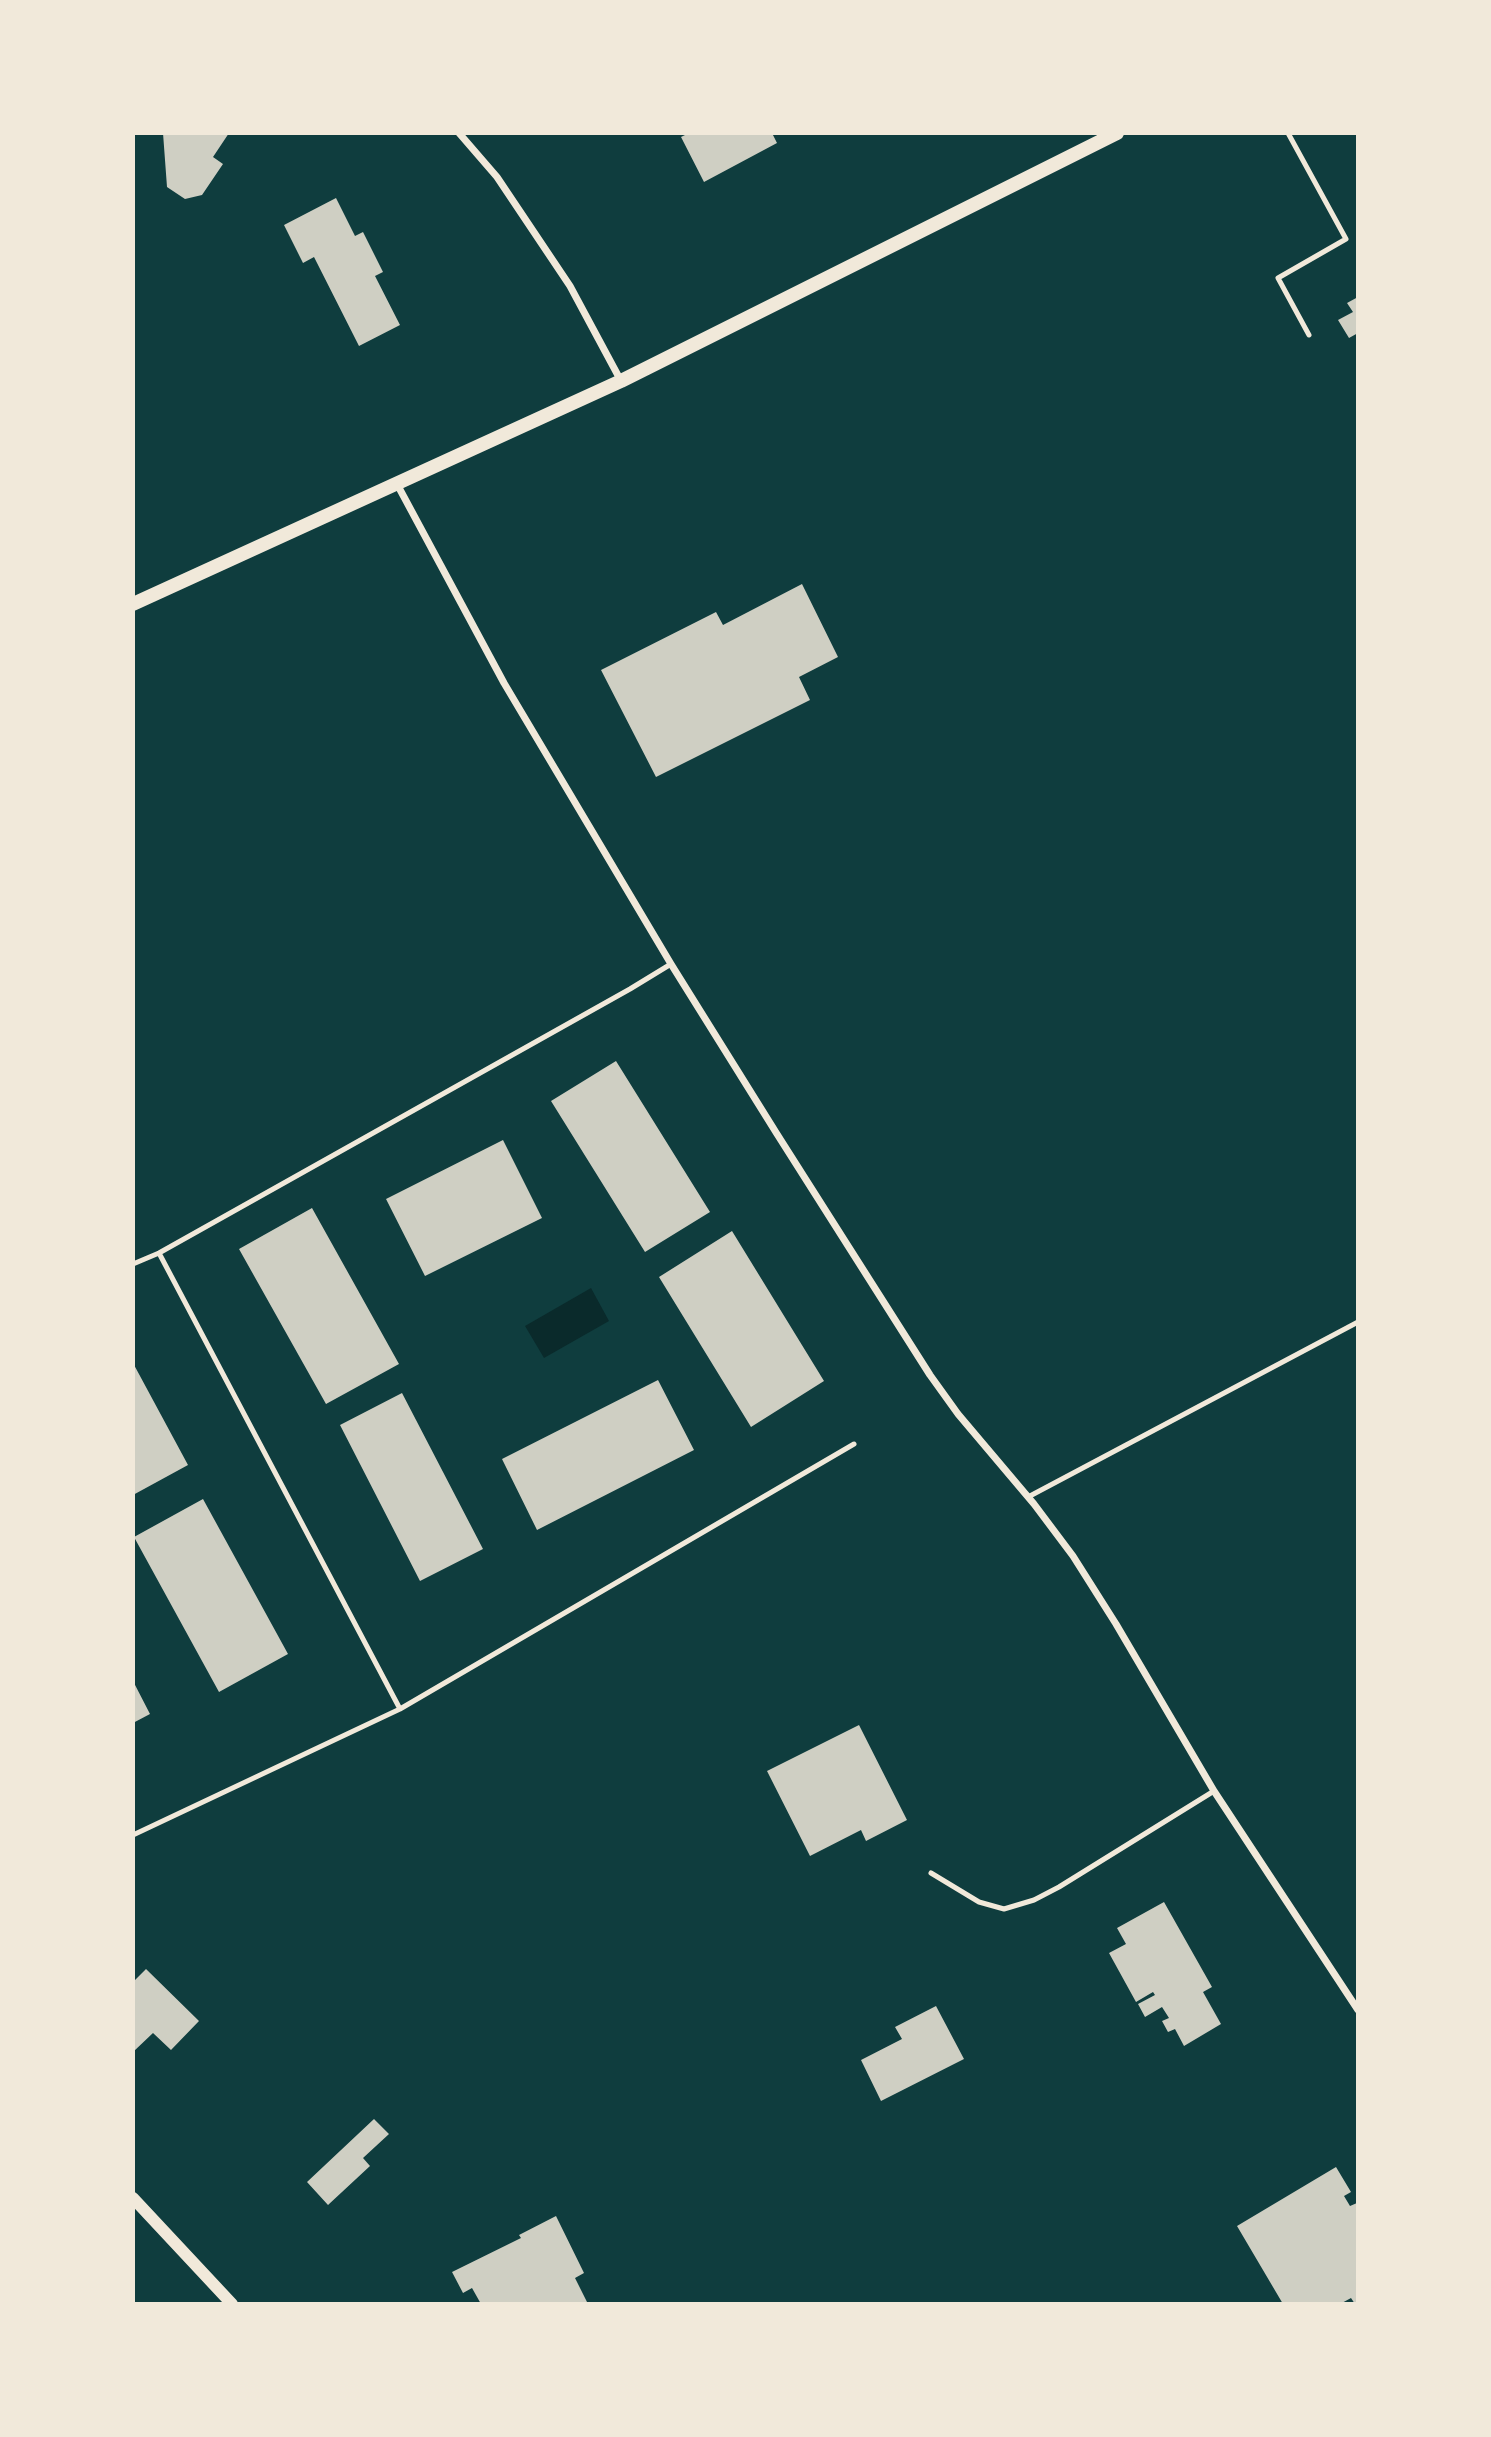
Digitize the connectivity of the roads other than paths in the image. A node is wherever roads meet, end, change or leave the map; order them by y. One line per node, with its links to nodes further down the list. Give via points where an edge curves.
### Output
1 (458, 133): 5 (street, via 497,177 570,286)
2 (1117, 133): 5 (main road)
3 (1287, 133): 4 (lane, via 1346,239 1278,278)
4 (1309, 335)
5 (621, 381): 6 (main road)
6 (397, 484): 7 (main road); 8 (street, via 504,683)
7 (133, 604)
8 (671, 964): 9 (lane); 13 (street, via 930,1375)
9 (159, 1253): 10 (lane); 14 (lane)
10 (133, 1264)
11 (1358, 1322): 13 (lane)
12 (854, 1444): 14 (lane)
13 (1028, 1497): 15 (street, via 1073,1556)
14 (400, 1709): 16 (lane)
15 (1214, 1791): 17 (lane, via 1059,1887 1004,1909 979,1902); 18 (street)
16 (133, 1835)
17 (931, 1873)
18 (1358, 2009)
19 (133, 2198): 20 (street)
20 (232, 2304)

